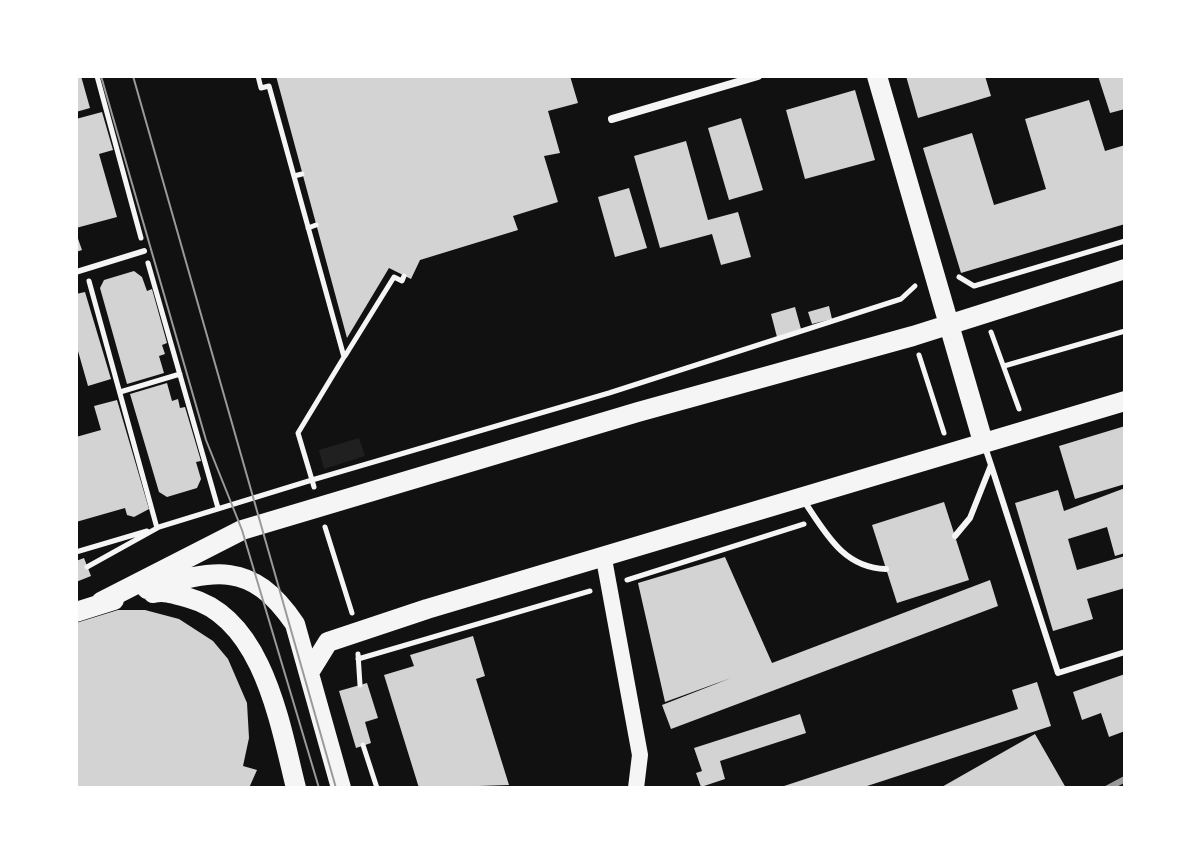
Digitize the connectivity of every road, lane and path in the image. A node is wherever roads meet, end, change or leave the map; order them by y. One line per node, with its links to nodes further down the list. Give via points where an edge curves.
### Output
1 (97, 76): 10 (path)
2 (258, 76): 7 (path, via 261,88 269,86)
3 (758, 76): 5 (street)
4 (877, 76): 18 (main road)
5 (612, 119)
6 (302, 174): 7 (path)
7 (294, 176): 9 (path)
8 (316, 225): 9 (path)
9 (308, 228): 21 (path)
10 (144, 251): 11 (lane); 23 (path)
11 (85, 269): 13 (lane); 24 (path)
12 (1125, 269): 17 (main road)
13 (76, 272)
14 (404, 276): 21 (path, via 402,281 394,277)
15 (974, 286): 17 (path)
16 (901, 299): 20 (path)
17 (983, 311): 18 (main road); 22 (path)
18 (947, 325): 20 (main road); 27 (main road)
19 (1125, 331): 22 (path)
20 (913, 336): 28 (path); 40 (main road, via 242,530)
21 (344, 357): 31 (path, via 298,433 312,480)
22 (1004, 366): 26 (path)
23 (180, 374): 24 (path); 31 (path)
24 (120, 392): 33 (path)
25 (1125, 401): 26 (main road)
26 (1025, 430): 27 (main road)
27 (983, 442): 28 (main road); 29 (lane)
28 (951, 452): 30 (main road)
29 (991, 465): 34 (lane, via 970,518); 42 (lane, via 1058,673)
30 (802, 498): 32 (lane); 36 (main road)
31 (218, 508): 33 (path)
32 (817, 520): 38 (lane, via 834,547 860,565); 39 (path)
33 (159, 527): 35 (path); 37 (path)
34 (955, 536)
35 (76, 552)
36 (604, 559): 39 (main road); 44 (main road, via 328,642)
37 (87, 567)
38 (886, 569)
39 (610, 585): 43 (path); 49 (main road, via 640,755)
40 (101, 602): 41 (main road); 44 (main road, via 196,575 228,574 259,583 295,624); 46 (main road, via 162,591 198,601 234,624 260,663)
41 (76, 612)
42 (1125, 652)
43 (357, 660)
44 (310, 671): 47 (main road)
45 (363, 745): 48 (path)
46 (296, 788)
47 (341, 788)
48 (377, 788)
49 (636, 788)

